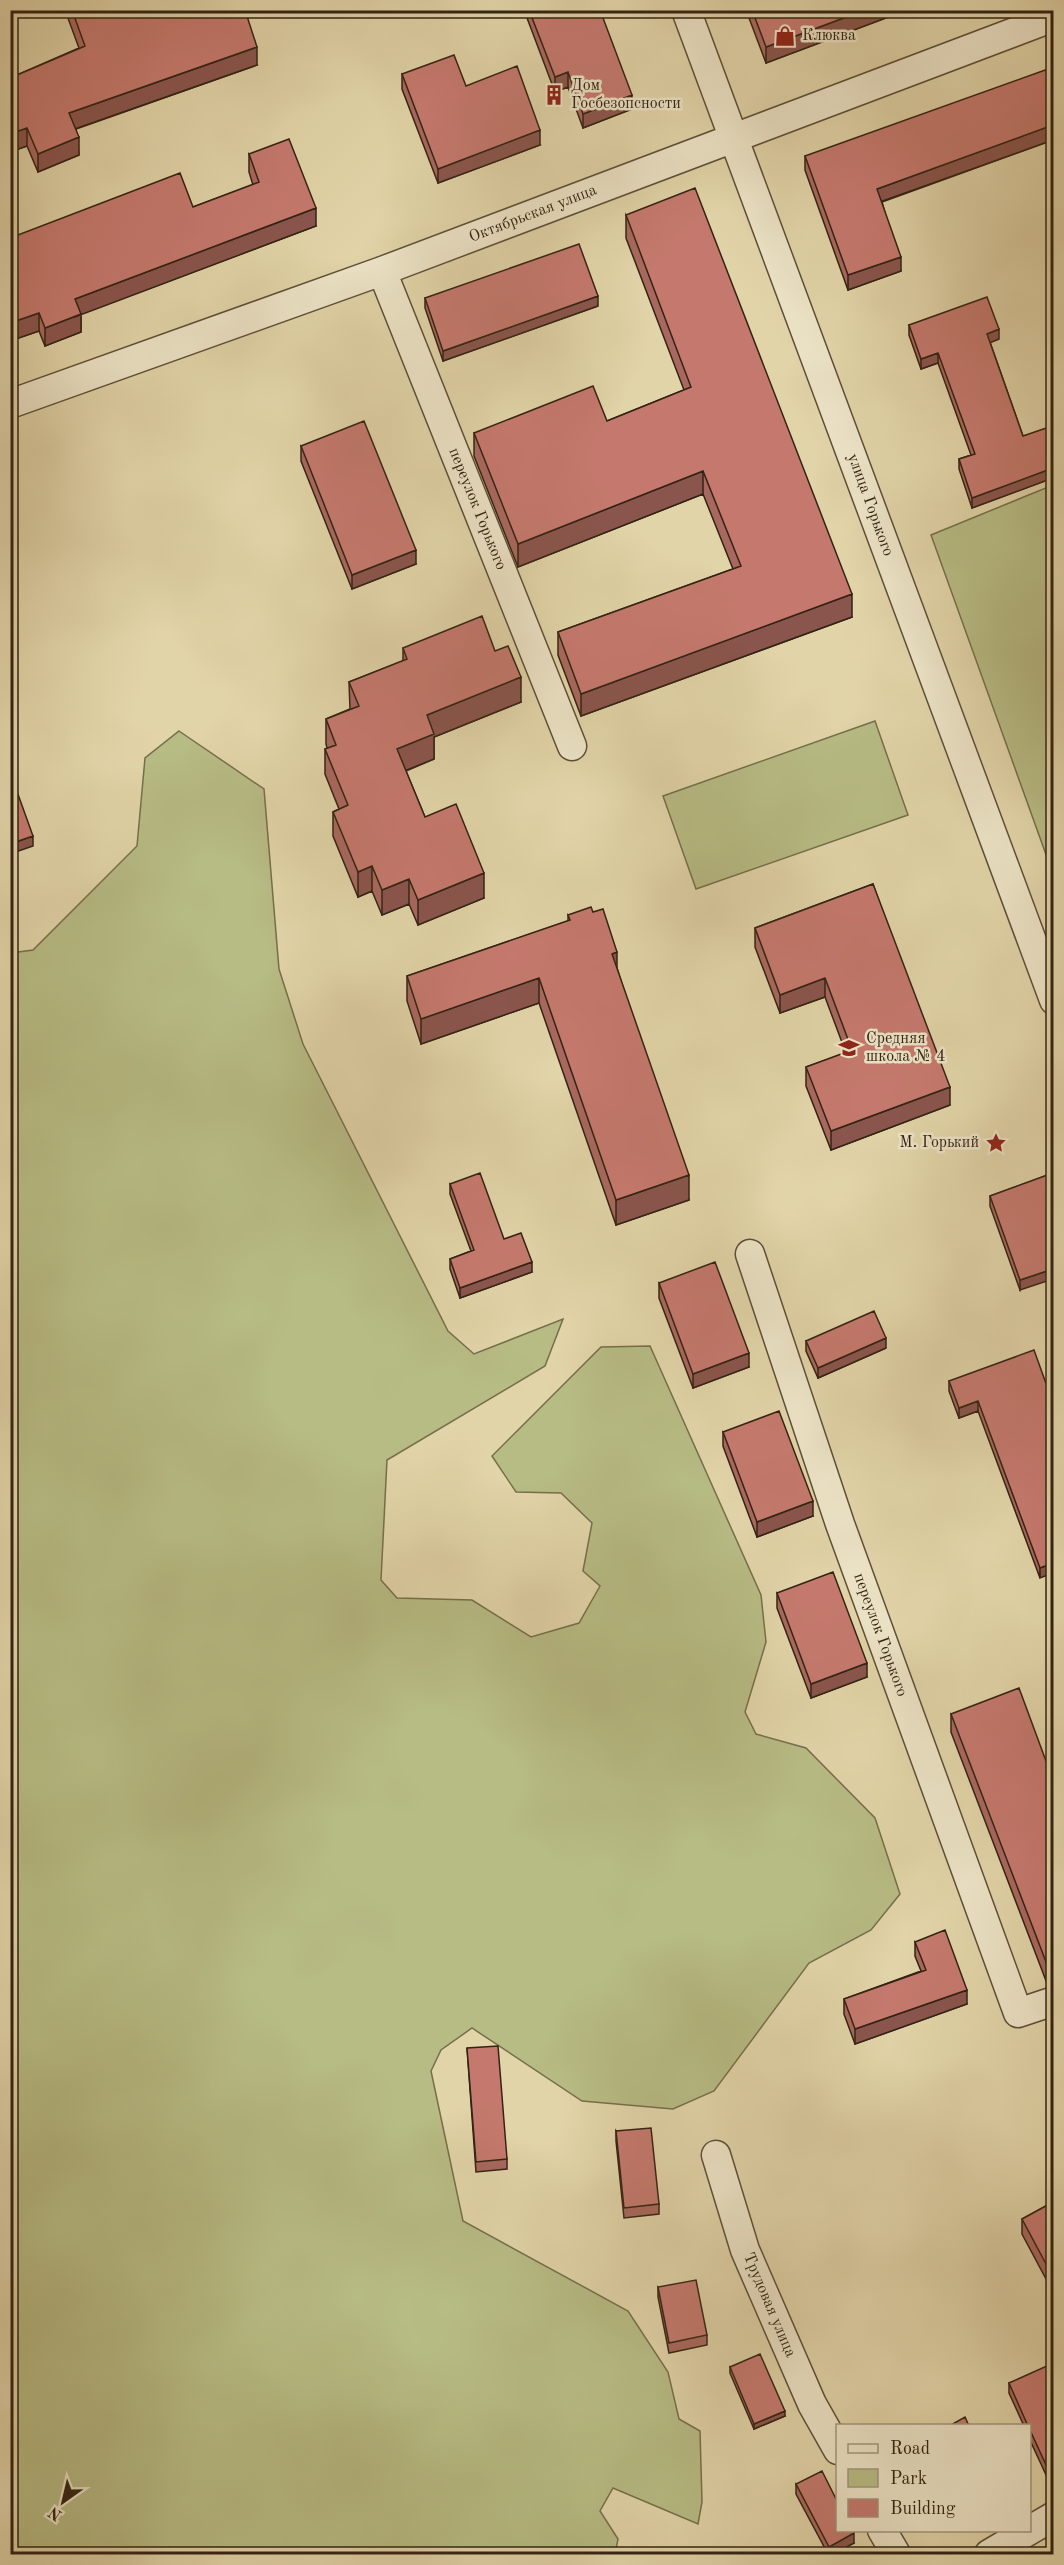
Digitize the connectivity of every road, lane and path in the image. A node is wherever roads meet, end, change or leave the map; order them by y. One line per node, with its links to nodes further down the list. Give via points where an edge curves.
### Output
1 (686, 10): 3 (street, улица Горького)
2 (1053, 17): 3 (street, Октябрьская улица)
3 (735, 138): 4 (street, Октябрьская улица); 7 (street, улица Горького)
4 (382, 272): 5 (street, Октябрьская улица); 6 (street, переулок Горького)
5 (10, 404)
6 (572, 746)
7 (1053, 1000)
8 (750, 1254): 9 (street, переулок Горького, via 840,1524 1018,2013)
9 (1053, 2001)
10 (716, 2155): 11 (street, Трудовая улица, via 745,2250 812,2404)
11 (836, 2448)
12 (1053, 2516): 13 (street)
13 (1031, 2529)
14 (883, 2532): 16 (street)
15 (1026, 2532): 17 (street)
16 (896, 2554)
17 (989, 2554)

